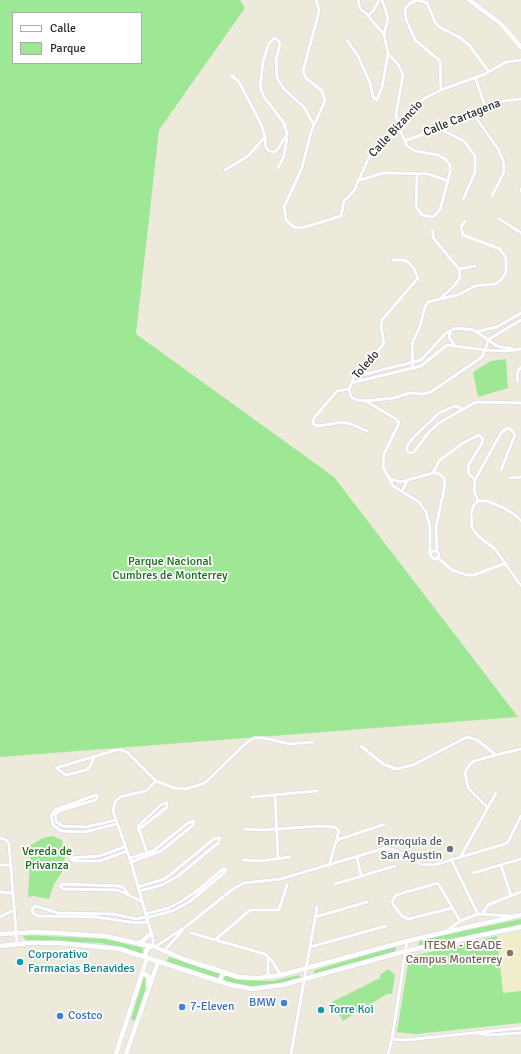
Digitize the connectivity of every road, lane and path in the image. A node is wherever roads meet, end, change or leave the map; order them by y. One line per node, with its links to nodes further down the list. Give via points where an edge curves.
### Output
1 (316, 0): 20 (street, via 319,10 303,71 306,78 322,91 325,98)
2 (358, 0): 7 (street, via 360,9)
3 (379, 0): 7 (street, via 372,13)
4 (382, 0): 8 (street, via 388,18)
5 (418, 0): 13 (street, via 427,3 439,27 469,45); 16 (street, via 407,6 406,19 415,40 440,61)
6 (469, 0): 10 (main road, via 500,23)
7 (367, 15): 8 (street)
8 (384, 35): 11 (street)
9 (347, 40): 11 (street, via 358,56 376,100 382,87)
10 (521, 47)
11 (388, 54): 21 (street, via 398,64 403,75 396,110)
12 (521, 60): 13 (street, Calle Bizancio, via 506,62)
13 (489, 72): 15 (street, Calle Bizancio)
14 (231, 75): 23 (street, via 239,82)
15 (475, 77): 16 (street, Calle Bizancio); 18 (street)
16 (441, 90): 21 (street, Calle Bizancio, via 418,103)
17 (521, 99): 18 (street, Calle Cartagena, via 503,101)
18 (486, 109): 19 (street, Calle Cartagena)
19 (474, 115): 22 (street, Calle Cartagena); 31 (street, via 503,160 504,172)
20 (314, 125): 24 (street, via 304,107 284,89 277,78 276,65 280,44 274,38 270,41 264,56 260,86 264,98 286,127); 29 (street, Calle Bizancio, via 302,168 287,197 284,214 291,226 298,228 339,217 344,201 354,191)
21 (398, 125): 25 (street); 29 (street, Calle Bizancio, via 373,152)
22 (438, 128): 25 (street, Calle Cartagena); 32 (street, via 464,141 475,156 475,172)
23 (265, 137): 24 (street, via 266,148 271,152 276,151); 27 (street, via 248,156)
24 (286, 138): 26 (street, via 284,156)
25 (405, 141): 30 (street, via 411,150 445,158 450,169)
26 (278, 168)
27 (225, 170)
28 (417, 174): 29 (street, via 383,173); 30 (street, via 435,176); 30 (street, via 415,203 417,210 426,216 433,217 438,213)
29 (357, 181)
30 (448, 181)
31 (492, 196)
32 (463, 200)
33 (498, 218): 36 (street)
34 (465, 221): 40 (street, via 461,227 463,235 500,249 506,258 506,272 495,284 475,286 458,295)
35 (432, 230): 39 (street, via 434,239)
36 (521, 234)
37 (393, 260): 53 (street, Toledo, via 408,262 418,278 382,320 382,347)
38 (475, 266): 39 (street)
39 (459, 269): 40 (street, via 460,277)
40 (441, 298): 50 (street, via 431,300 425,307 412,344)
41 (521, 313): 44 (street, via 503,325)
42 (521, 320): 45 (street)
43 (452, 329): 44 (street); 46 (street, via 449,337); 50 (street, via 425,358)
44 (479, 332): 45 (street)
45 (489, 340): 47 (street, via 497,346); 49 (street)
46 (454, 345): 49 (street); 52 (street, via 444,346 425,364)
47 (513, 349): 48 (street); 49 (street)
48 (521, 349)
49 (485, 350): 57 (street, via 480,358 431,392)
50 (412, 363): 52 (street); 53 (street)
51 (521, 367): 54 (street)
52 (413, 369): 55 (street)
53 (354, 377): 55 (street, Toledo)
54 (517, 381)
55 (351, 383): 56 (street, Toledo)
56 (349, 389): 57 (street, Toledo, via 354,399); 60 (street, via 337,390 314,418 313,424 319,426 342,422)
57 (366, 401): 64 (street, via 399,422 383,460)
58 (521, 403): 59 (street, via 482,401)
59 (463, 408): 59 (street, via 455,406 436,416 413,438 407,446 407,451 414,452 435,427)
60 (367, 431)
61 (500, 470): 66 (street, via 515,435 507,428 501,433)
62 (433, 473): 66 (street, via 439,461 463,443 479,435 483,439 482,443 468,466 469,474); 67 (street); 71 (street, via 441,475 445,481 437,522)
63 (521, 477): 65 (street)
64 (388, 478): 67 (street, via 397,482); 68 (street, via 393,486)
65 (510, 478)
66 (475, 480): 69 (street, via 474,490)
67 (407, 481): 68 (street)
68 (402, 492): 72 (street, via 419,502 426,512 430,527)
69 (478, 501): 70 (street, via 487,501 502,507); 74 (street, via 471,513 472,527)
70 (521, 521)
71 (437, 551): 72 (street); 73 (street)
72 (431, 553): 73 (street, via 432,559)
73 (438, 558): 74 (street, via 452,570 467,575 474,575)
74 (506, 563): 75 (street)
75 (521, 586)
76 (313, 742): 81 (street, via 290,744 254,738 199,786 178,789)
77 (362, 746): 79 (street, via 383,764 396,769 413,765 467,738 477,740)
78 (521, 749): 79 (street)
79 (496, 755): 87 (street, via 474,761 466,772 468,788)
80 (94, 757): 80 (street, via 56,768 66,775 86,770); 81 (street, via 122,750)
81 (156, 781): 91 (street, via 146,791 126,794 117,799 113,808)
82 (317, 791): 84 (street)
83 (496, 793): 87 (street)
84 (275, 796): 85 (street); 96 (street)
85 (252, 797)
86 (75, 804): 86 (street, via 95,800 98,797 96,795); 89 (street, via 55,810); 90 (street, via 59,811)
87 (488, 808): 107 (street)
88 (521, 816): 107 (street, via 506,843)
89 (50, 819): 90 (street); 98 (street, via 59,830)
90 (55, 819): 94 (street, via 63,826)
91 (116, 820): 92 (street); 94 (street)
92 (117, 824): 98 (street); 103 (street)
93 (386, 824): 102 (street)
94 (90, 827): 98 (street)
95 (244, 829): 96 (street)
96 (275, 829): 102 (street, via 335,827 339,831); 111 (street)
97 (138, 830): 97 (street, via 166,807 167,803 162,804 141,821); 105 (street)
98 (90, 831)
99 (173, 836): 101 (street); 101 (street, via 194,821 194,824); 105 (street)
100 (0, 838): 117 (street, via 9,844)
101 (176, 839): 105 (street, via 161,851)
102 (337, 840): 119 (street)
103 (126, 849): 103 (street, via 100,856 73,856 71,859 100,860); 110 (street)
104 (200, 851): 106 (street); 106 (street, via 216,837 220,838 220,841); 121 (street)
105 (148, 855): 110 (street); 115 (street)
106 (203, 855): 123 (street)
107 (461, 856): 112 (street)
108 (290, 857): 111 (street)
109 (357, 857): 112 (street, via 389,848 426,865); 119 (street); 124 (street)
110 (130, 858): 115 (street)
111 (278, 859): 114 (street)
112 (451, 859): 143 (street)
113 (521, 859): 118 (street)
114 (243, 860)
115 (131, 862): 128 (street)
116 (0, 865): 117 (street)
117 (11, 865): 133 (street)
118 (501, 865): 122 (street); 135 (street)
119 (329, 866): 152 (street, via 281,879 241,884)
120 (395, 866): 124 (street)
121 (175, 872): 123 (street); 128 (street, via 161,880)
122 (473, 873)
123 (178, 876): 130 (street, via 162,885)
124 (361, 876): 125 (street)
125 (335, 884)
126 (93, 885): 129 (street); 129 (street, via 60,886 63,889); 134 (street, via 119,886)
127 (287, 885): 162 (street, via 279,910 250,910)
128 (138, 887): 130 (street)
129 (93, 889): 134 (street, via 118,890)
130 (139, 891): 137 (street)
131 (0, 892): 133 (street)
132 (521, 892): 135 (street)
133 (13, 893): 142 (street)
134 (128, 894): 137 (street)
135 (511, 896): 144 (street, via 488,905)
136 (187, 898): 138 (street); 138 (street, via 223,869 227,870); 150 (street)
137 (141, 901): 150 (street)
138 (189, 902): 150 (street, via 172,911)
139 (367, 902): 148 (street)
140 (317, 907): 148 (street)
141 (452, 908): 141 (street, via 440,885 434,883 393,898 393,903 402,916 409,919); 151 (street)
142 (14, 910): 147 (street); 155 (street)
143 (478, 914): 144 (street); 151 (street)
144 (483, 914): 149 (street)
145 (96, 915): 145 (street, via 54,912 36,906 32,909 38,916); 150 (street, via 136,923)
146 (521, 915): 149 (main road)
147 (0, 917)
148 (316, 917): 169 (street)
149 (514, 917): 156 (main road)
150 (146, 918): 159 (street)
151 (460, 921): 156 (street)
152 (188, 925): 164 (street); 171 (street)
153 (386, 926): 169 (street)
154 (521, 927): 172 (main road)
155 (16, 932): 158 (main road); 161 (main road, via 83,934); 165 (street)
156 (446, 932): 163 (main road)
157 (191, 933): 162 (street)
158 (0, 934)
159 (151, 934): 160 (street); 166 (main road); 168 (street)
160 (153, 939): 164 (street); 168 (street)
161 (126, 940): 166 (main road); 170 (main road, via 125,946)
162 (215, 940): 173 (street)
163 (407, 941): 172 (street); 178 (main road)
164 (161, 942): 168 (street)
165 (17, 943): 167 (main road); 170 (main road, via 59,943)
166 (137, 943): 168 (main road)
167 (0, 946)
168 (153, 947): 171 (main road); 174 (main road, via 146,951)
169 (310, 947): 178 (street)
170 (120, 949): 174 (main road)
171 (164, 951): 179 (main road)
172 (406, 951): 185 (main road); 196 (street)
173 (268, 956): 176 (street); 177 (street)
174 (146, 958): 175 (main road); 181 (main road)
175 (158, 962): 184 (main road); 187 (main road)
176 (276, 965): 177 (street); 182 (street)
177 (268, 967): 183 (street)
178 (307, 968): 182 (main road); 185 (street)
179 (215, 969): 180 (main road); 184 (main road)
180 (225, 972): 183 (main road, via 244,978); 186 (main road)
181 (143, 973): 187 (main road, via 148,977); 191 (main road)
182 (281, 975): 183 (main road)
183 (268, 977)
184 (210, 978): 186 (main road)
185 (305, 980): 186 (main road, via 252,989); 201 (street)
186 (220, 982)
187 (147, 993): 197 (main road)
188 (521, 1028): 189 (street)
189 (504, 1029): 190 (street); 194 (street)
190 (496, 1030): 192 (street); 195 (street)
191 (124, 1033): 197 (main road, via 130,1036); 199 (main road)
192 (478, 1033): 195 (street); 196 (street)
193 (521, 1033): 194 (street)
194 (504, 1034): 195 (street)
195 (496, 1035)
196 (392, 1039): 198 (street)
197 (130, 1043): 200 (main road)
198 (391, 1048): 202 (street); 203 (street)
199 (116, 1054)
200 (126, 1054)
201 (291, 1054)
202 (388, 1054)
203 (392, 1054)

